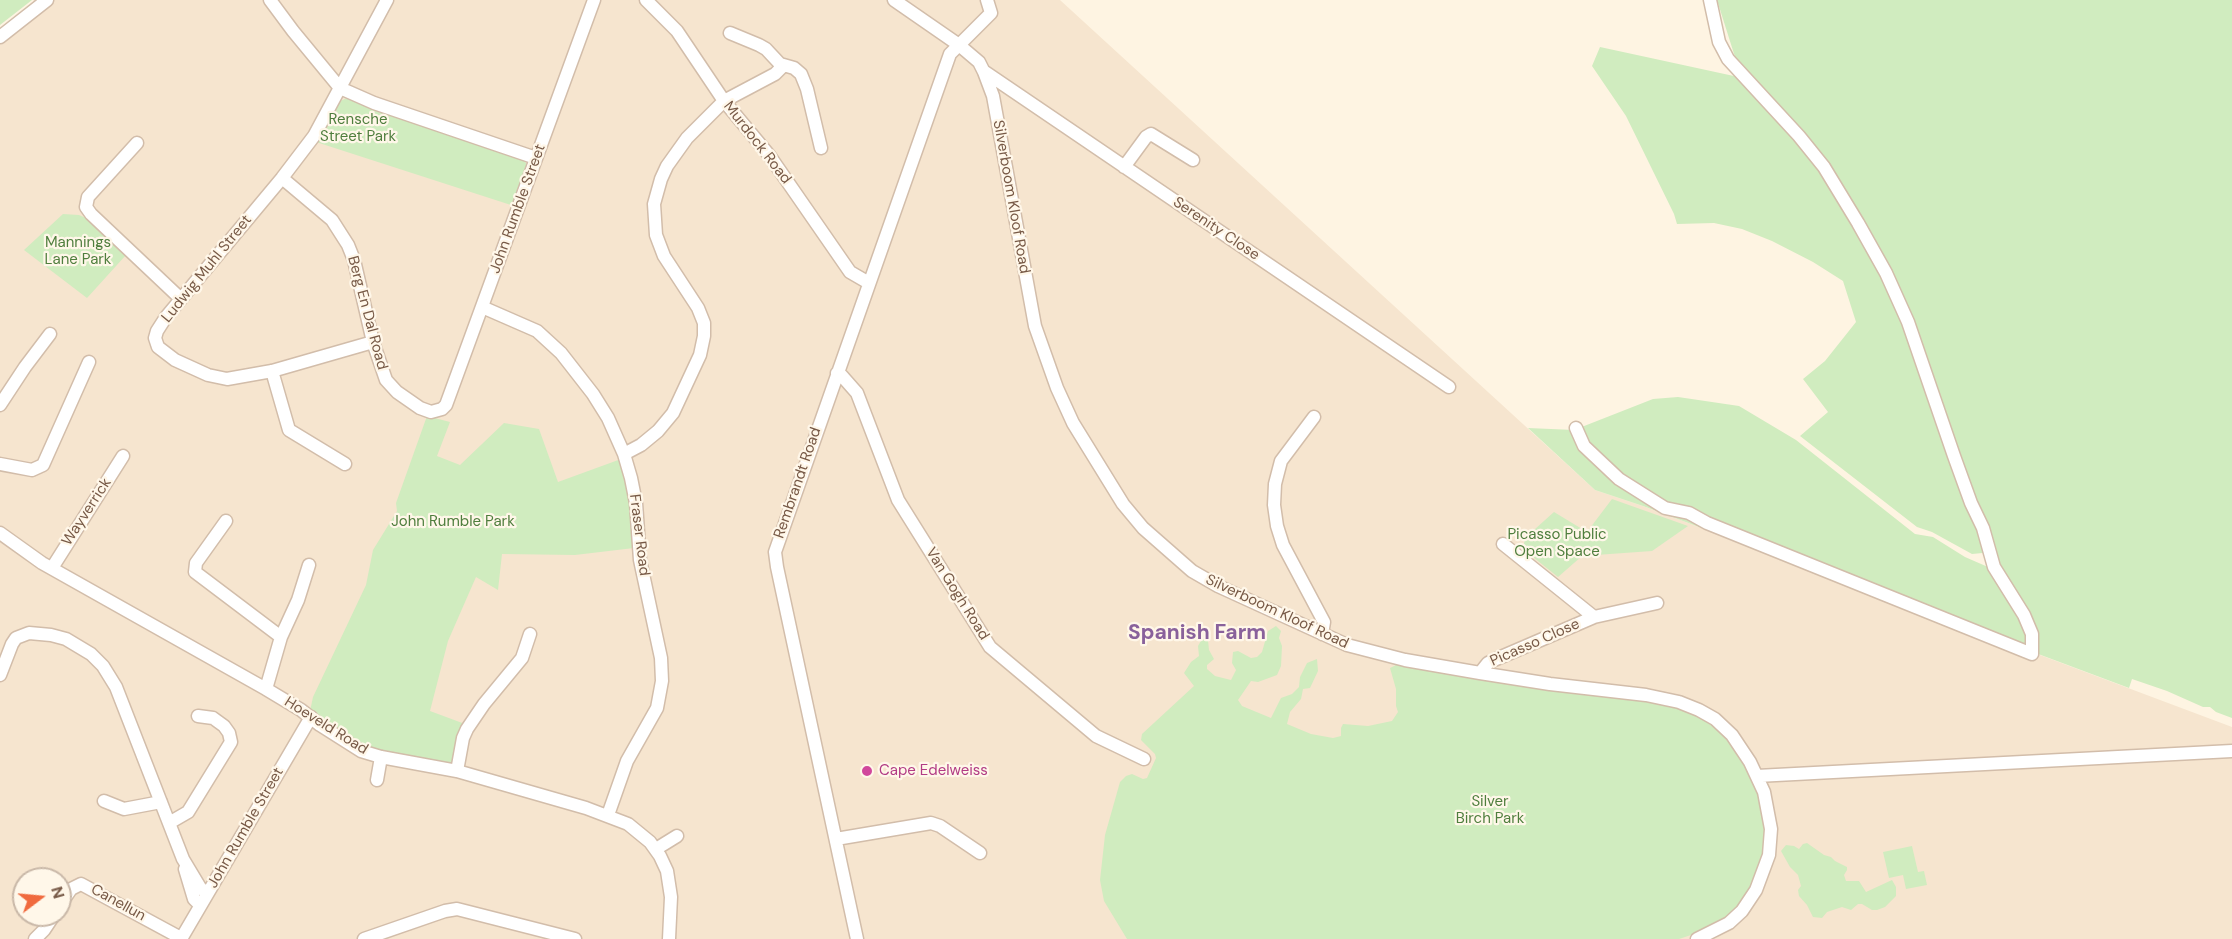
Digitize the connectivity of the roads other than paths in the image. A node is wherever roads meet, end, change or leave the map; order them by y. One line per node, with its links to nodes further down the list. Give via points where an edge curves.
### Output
1 (46, 0): 10 (street)
2 (270, 0): 16 (street)
3 (387, 0): 16 (street, Ludwig Muhl Street)
4 (594, 0): 20 (street, John Rumble Street)
5 (646, 0): 17 (street, Murdock Road, via 677,31)
6 (894, 0): 11 (street, Silverboom Kloof Road)
7 (987, 0): 11 (street, Rembrandt Road, via 991,13)
8 (1710, 0): 36 (street, via 1719,42 1728,59 1824,167 1886,273 1916,342 1994,567 2032,634 2032,654 1689,513 1665,507 1619,479 1584,446)
9 (730, 33): 12 (street, via 759,45)
10 (0, 37)
11 (959, 45): 14 (street, Silverboom Kloof Road, via 979,62); 24 (street, Rembrandt Road, via 950,54)
12 (773, 57): 13 (street); 15 (street)
13 (783, 66): 15 (street); 19 (street, via 794,68 804,81)
14 (984, 72): 22 (street, Serenity Close); 49 (street, Silverboom Kloof Road, via 993,96 1035,326 1065,407 1081,437 1132,517 1192,571)
15 (764, 78): 17 (street)
16 (340, 88): 20 (street); 23 (street, Ludwig Muhl Street, via 314,136)
17 (724, 101): 24 (street, Murdock Road, via 769,155 850,272); 37 (street, via 677,152 661,179 654,204 654,226 664,256 702,317 705,329 700,355 673,413 658,431)
18 (137, 143): 25 (street, via 88,197 86,207)
19 (821, 148)
20 (536, 158): 26 (street, John Rumble Street)
21 (1193, 160): 22 (street, via 1151,134)
22 (1124, 166): 32 (street, Serenity Close)
23 (282, 178): 25 (street, Ludwig Muhl Street); 28 (street, Berg En Dal Road, via 332,220 348,246)
24 (869, 284): 31 (street, Rembrandt Road)
25 (182, 299): 30 (street, Ludwig Muhl Street, via 155,335 156,344 166,355 219,378 237,379)
26 (482, 307): 34 (street, John Rumble Street, via 447,405); 37 (street, Fraser Road, via 527,325 554,345 593,394)
27 (50, 334): 33 (street)
28 (373, 342): 30 (street, Ludwig Muhl Street); 34 (street, Berg En Dal Road, via 391,387 420,408)
29 (89, 362): 39 (street, via 43,465 32,470)
30 (272, 371): 40 (street, via 289,430)
31 (837, 373): 58 (street, Van Gogh Road, via 857,393 898,500 990,647 1096,736); 67 (street, Rembrandt Road, via 778,539 775,558)
32 (1449, 387)
33 (0, 405)
34 (435, 412)
35 (1314, 417): 49 (street, via 1281,461 1274,505 1287,555 1324,622)
36 (1576, 428)
37 (624, 454): 64 (street, Fraser Road, via 635,497 640,560 663,681 657,708 627,761)
38 (123, 456): 45 (street, Wayverrick)
39 (0, 464)
40 (345, 464)
41 (226, 521): 50 (street, via 196,563 195,572)
42 (0, 533): 45 (street, Hoeveld Road)
43 (1503, 544): 47 (street, Picasso Close)
44 (309, 564): 50 (street)
45 (52, 568): 53 (street, Hoeveld Road)
46 (1658, 603): 47 (street, Picasso Close)
47 (1594, 617): 51 (street, Picasso Close, via 1494,660)
48 (530, 634): 59 (street, via 522,658 467,729)
49 (1322, 634): 51 (street, Silverboom Kloof Road, via 1377,653)
50 (281, 637): 53 (street)
51 (1480, 673): 60 (street, Silverboom Kloof Road, via 1679,702 1725,728 1744,751)
52 (0, 675): 63 (street, via 16,638 29,633 66,639 91,654 116,687)
53 (266, 689): 55 (street, Hoeveld Road)
54 (198, 716): 65 (street, via 219,722 227,729 231,742 188,812)
55 (310, 717): 57 (street, Hoeveld Road, via 361,750); 72 (street, John Rumble Street)
56 (2232, 751): 60 (street)
57 (381, 757): 59 (street, Hoeveld Road); 61 (street)
58 (1144, 759)
59 (457, 771): 64 (street, Hoeveld Road)
60 (1757, 776): 81 (street, Silverboom Kloof Road, via 1771,830 1762,879 1742,911 1729,923)
61 (377, 780)
62 (104, 801): 63 (street, via 124,809)
63 (161, 802): 65 (street)
64 (609, 815): 68 (street, Hoeveld Road, via 636,829)
65 (169, 823): 70 (street)
66 (677, 836): 68 (street)
67 (836, 840): 69 (street, via 931,823); 80 (street, Rembrandt Road)
68 (656, 849): 79 (street, Hoeveld Road, via 670,888)
69 (980, 853)
70 (183, 859): 72 (street, via 201,889); 73 (street, via 194,899)
71 (72, 888): 76 (street, Canellun, via 81,884)
72 (208, 892): 73 (street, John Rumble Street)
73 (200, 905): 76 (street, John Rumble Street)
74 (46, 927): 75 (street)
75 (35, 939)
76 (181, 939)
77 (364, 939): 78 (street, via 457,909)
78 (575, 939)
79 (669, 939)
80 (858, 939)
81 (1697, 939)

